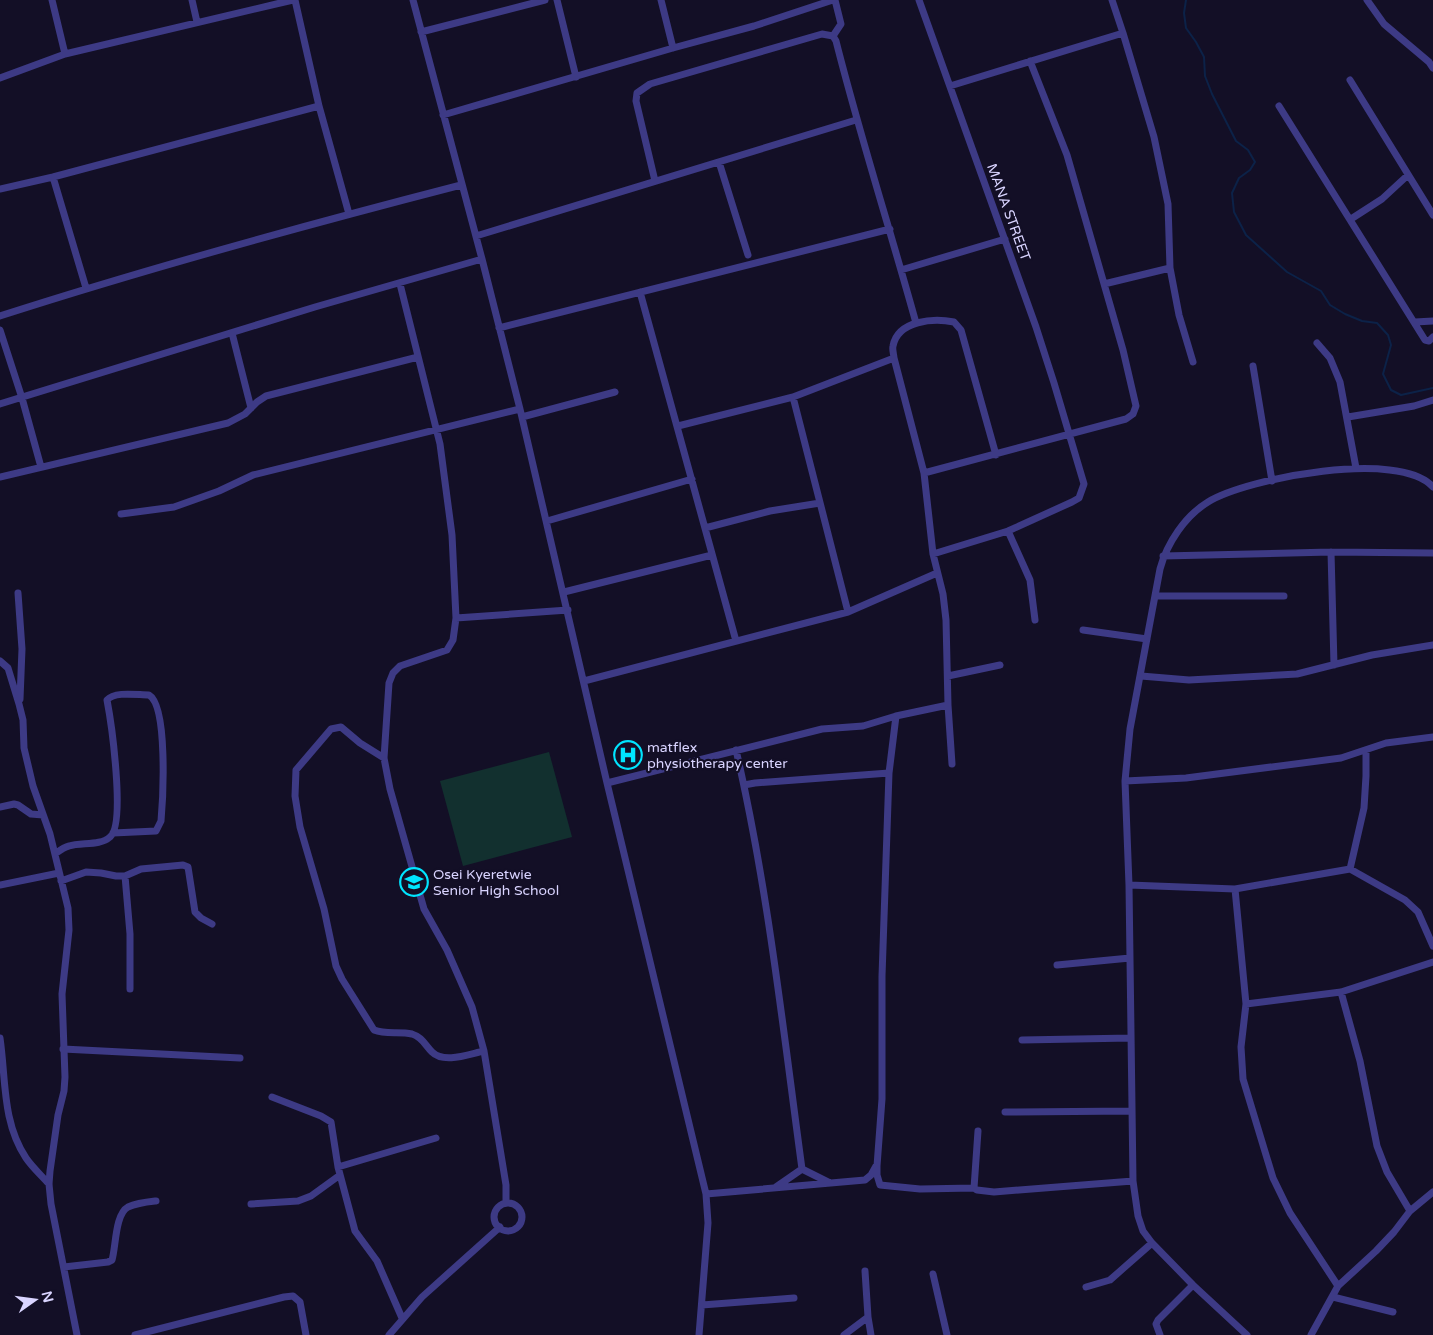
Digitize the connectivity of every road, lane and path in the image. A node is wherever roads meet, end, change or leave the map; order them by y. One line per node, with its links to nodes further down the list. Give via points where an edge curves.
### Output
1 (52, 0): 17 (street)
2 (192, 0): 12 (street)
3 (294, 0): 12 (street); 24 (street)
4 (413, 0): 13 (street)
5 (545, 0): 13 (street)
6 (557, 0): 20 (street)
7 (661, 0): 16 (street)
8 (919, 0): 23 (street, MANA STREET)
9 (1112, 0): 14 (street)
10 (1367, 0): 19 (street, via 1384,24)
11 (830, 1): 15 (street, via 841,24); 16 (street)
12 (197, 22): 17 (street)
13 (421, 32): 26 (street)
14 (1124, 33): 18 (street); 42 (street, via 1154,137 1168,204)
15 (833, 36): 27 (street); 31 (street, via 822,34 642,88 636,93 636,101)
16 (674, 48): 20 (street)
17 (65, 54): 21 (street)
18 (1030, 61): 23 (street); 45 (street, via 1067,155)
19 (1433, 68)
20 (576, 77): 26 (street)
21 (0, 78)
22 (1350, 80): 29 (street)
23 (950, 86): 39 (street, MANA STREET)
24 (319, 106): 30 (street); 34 (street)
25 (1279, 106): 36 (street)
26 (443, 115): 32 (street)
27 (856, 120): 28 (street); 37 (street)
28 (719, 162): 31 (street); 40 (street)
29 (1408, 175): 35 (street); 36 (street, via 1382,199)
30 (52, 177): 33 (street); 46 (street)
31 (655, 181): 38 (street)
32 (461, 184): 34 (street); 38 (street)
33 (0, 189)
34 (349, 214): 46 (street)
35 (1433, 215)
36 (1350, 219): 50 (street)
37 (890, 229): 43 (street); 47 (street)
38 (476, 236): 41 (street)
39 (1005, 238): 43 (street); 71 (street, MANA STREET)
40 (748, 255)
41 (482, 259): 44 (street); 52 (street)
42 (1170, 268): 45 (street); 59 (street)
43 (901, 270): 51 (street)
44 (400, 284): 54 (street); 57 (street)
45 (1104, 284): 71 (street, via 1136,406 1133,414 1126,418)
46 (86, 288): 48 (street)
47 (640, 292): 52 (street); 69 (street)
48 (0, 316)
49 (1433, 321): 50 (street)
50 (1415, 322): 55 (street, via 1425,340)
51 (916, 323): 58 (street, via 900,332 893,346); 72 (street, via 940,319 954,322 961,330)
52 (499, 328): 67 (street)
53 (0, 330): 63 (street)
54 (232, 333): 63 (street); 66 (street)
55 (1433, 337)
56 (1317, 343): 68 (street, via 1330,358 1340,382)
57 (418, 357): 66 (street, via 266,396); 70 (street)
58 (894, 358): 62 (street); 75 (street)
59 (1193, 362)
60 (1252, 366): 79 (street)
61 (615, 392): 67 (street)
62 (793, 397): 69 (street); 81 (street)
63 (22, 398): 65 (street); 73 (street)
64 (1433, 400): 68 (street)
65 (0, 404)
66 (251, 408): 73 (street, via 228,423)
67 (521, 413): 70 (street); 83 (street)
68 (1348, 417): 74 (street)
69 (678, 426): 77 (street)
70 (435, 429): 82 (street, via 253,475 219,492 174,507); 98 (street, via 450,507)
71 (1070, 435): 72 (street); 85 (street, MANA STREET, via 1084,484 1079,498)
72 (996, 455): 75 (street)
73 (41, 467): 76 (street)
74 (1356, 468): 78 (street, via 1402,471); 79 (street, via 1312,472)
75 (924, 473): 88 (street)
76 (0, 478)
77 (692, 479): 83 (street); 84 (street)
78 (1430, 479): 80 (street)
79 (1272, 481): 90 (street, via 1236,489 1208,502 1175,535)
80 (1433, 487)
81 (820, 503): 84 (street, via 770,511); 97 (street)
82 (121, 514)
83 (547, 521): 92 (street)
84 (706, 528): 89 (street)
85 (1008, 531): 88 (street, MANA STREET); 99 (street, via 1030,580)
86 (1331, 552): 87 (street); 90 (street); 106 (street)
87 (1433, 553)
88 (933, 554): 91 (street)
89 (712, 555): 92 (street); 102 (street)
90 (1163, 556): 94 (street)
91 (937, 573): 97 (street); 107 (street, via 946,620)
92 (564, 592): 96 (street)
93 (18, 593): 110 (street, via 22,650)
94 (1155, 596): 95 (street); 101 (street)
95 (1284, 596)
96 (568, 610): 98 (street); 109 (street)
97 (848, 612): 102 (street)
98 (456, 618): 116 (street, via 453,640 447,650 400,666 393,674 389,683)
99 (1035, 620)
100 (1083, 630): 101 (street)
101 (1147, 639): 108 (street)
102 (736, 641): 109 (street)
103 (1433, 645): 106 (street)
104 (0, 661): 110 (street, via 8,668)
105 (1000, 665): 107 (street)
106 (1334, 665): 108 (street, via 1297,674 1238,678 1189,680)
107 (948, 676): 111 (street)
108 (1141, 676): 119 (street, via 1130,729)
109 (584, 681): 120 (street)
110 (19, 704): 123 (street, via 24,748)
111 (948, 705): 112 (street); 117 (street)
112 (896, 716): 114 (street, via 863,726 822,728); 118 (street)
113 (1433, 736): 115 (street, via 1386,743)
114 (736, 750): 120 (street); 121 (street)
115 (1366, 751): 119 (street, via 1342,758 1247,772); 126 (street, via 1364,808)
116 (384, 758): 145 (street, via 424,909 460,976); 145 (street, via 341,727 335,727 296,770 295,796 300,827 336,966 374,1030 412,1034 444,1058)
117 (952, 764)
118 (889, 773): 121 (street); 152 (street, via 882,976 882,1099)
119 (1125, 781): 131 (street)
120 (607, 783): 162 (street)
121 (744, 785): 154 (street, via 771,940)
122 (0, 807): 123 (street, via 18,804 31,814)
123 (43, 815): 125 (street)
124 (113, 833): 124 (street, via 117,826 118,802 107,700 110,696 149,695 156,702 163,743 161,821 156,831); 125 (street, via 110,838 68,846)
125 (56, 854): 127 (street)
126 (1350, 869): 132 (street); 134 (street, via 1404,900 1418,912)
127 (59, 873): 129 (street); 130 (street)
128 (125, 876): 129 (street, via 86,872); 133 (street, via 141,869 188,867 195,912); 138 (street)
129 (62, 881): 144 (street, via 69,930 62,994)
130 (0, 885)
131 (1129, 885): 132 (street); 135 (street)
132 (1236, 889): 140 (street)
133 (212, 924)
134 (1433, 946)
135 (1130, 958): 137 (street); 142 (street)
136 (1433, 962): 139 (street)
137 (1057, 965)
138 (130, 989)
139 (1341, 992): 140 (street); 166 (street, via 1360,1061 1377,1146 1387,1172)
140 (1246, 1004): 173 (street, via 1241,1047 1243,1079 1267,1160 1290,1213)
141 (0, 1038): 158 (street, via 10,1124 27,1159)
142 (1131, 1038): 143 (street); 148 (street)
143 (1022, 1040)
144 (63, 1049): 146 (street); 158 (street, via 64,1091)
145 (484, 1051): 164 (street, via 506,1185)
146 (240, 1058)
147 (272, 1097): 153 (street, via 331,1122)
148 (1132, 1111): 149 (street); 156 (street)
149 (1005, 1112)
150 (978, 1131): 160 (street)
151 (436, 1138): 153 (street)
152 (876, 1166): 157 (street, via 865,1180); 160 (street, via 880,1185 887,1187)
153 (338, 1167): 155 (street)
154 (802, 1169): 157 (street); 159 (street)
155 (340, 1175): 165 (street, via 311,1196 298,1201); 180 (street, via 355,1231 377,1261)
156 (1133, 1181): 160 (street, via 994,1192); 168 (street, via 1138,1216)
157 (829, 1182): 159 (street)
158 (49, 1184): 169 (street)
159 (776, 1188): 162 (street)
160 (974, 1188)
161 (1433, 1192): 166 (street)
162 (706, 1194): 177 (street, via 708,1223)
163 (156, 1201): 169 (street, via 132,1206 122,1212 112,1260)
164 (506, 1203): 167 (street, via 495,1213 495,1221); 167 (street, via 519,1209 521,1220 510,1230)
165 (250, 1204)
166 (1410, 1210): 173 (street, via 1394,1232)
167 (500, 1228): 180 (street)
168 (1152, 1243): 172 (street); 174 (street, via 1110,1280)
169 (64, 1267): 181 (street)
170 (865, 1271): 179 (street)
171 (933, 1274): 188 (street)
172 (1193, 1285): 189 (street, via 1158,1320 1156,1324); 190 (street)
173 (1338, 1286): 175 (street)
174 (1086, 1287)
175 (1334, 1297): 178 (street); 191 (street)
176 (794, 1298): 177 (street)
177 (702, 1305): 185 (street)
178 (1393, 1312)
179 (868, 1317): 186 (street); 187 (street)
180 (402, 1318): 184 (street)
181 (77, 1335)
182 (135, 1335): 183 (street, via 293,1296 300,1302)
183 (306, 1335)
184 (390, 1335)
185 (699, 1335)
186 (844, 1335)
187 (871, 1335)
188 (947, 1335)
189 (1160, 1335)
190 (1247, 1335)
191 (1311, 1335)

